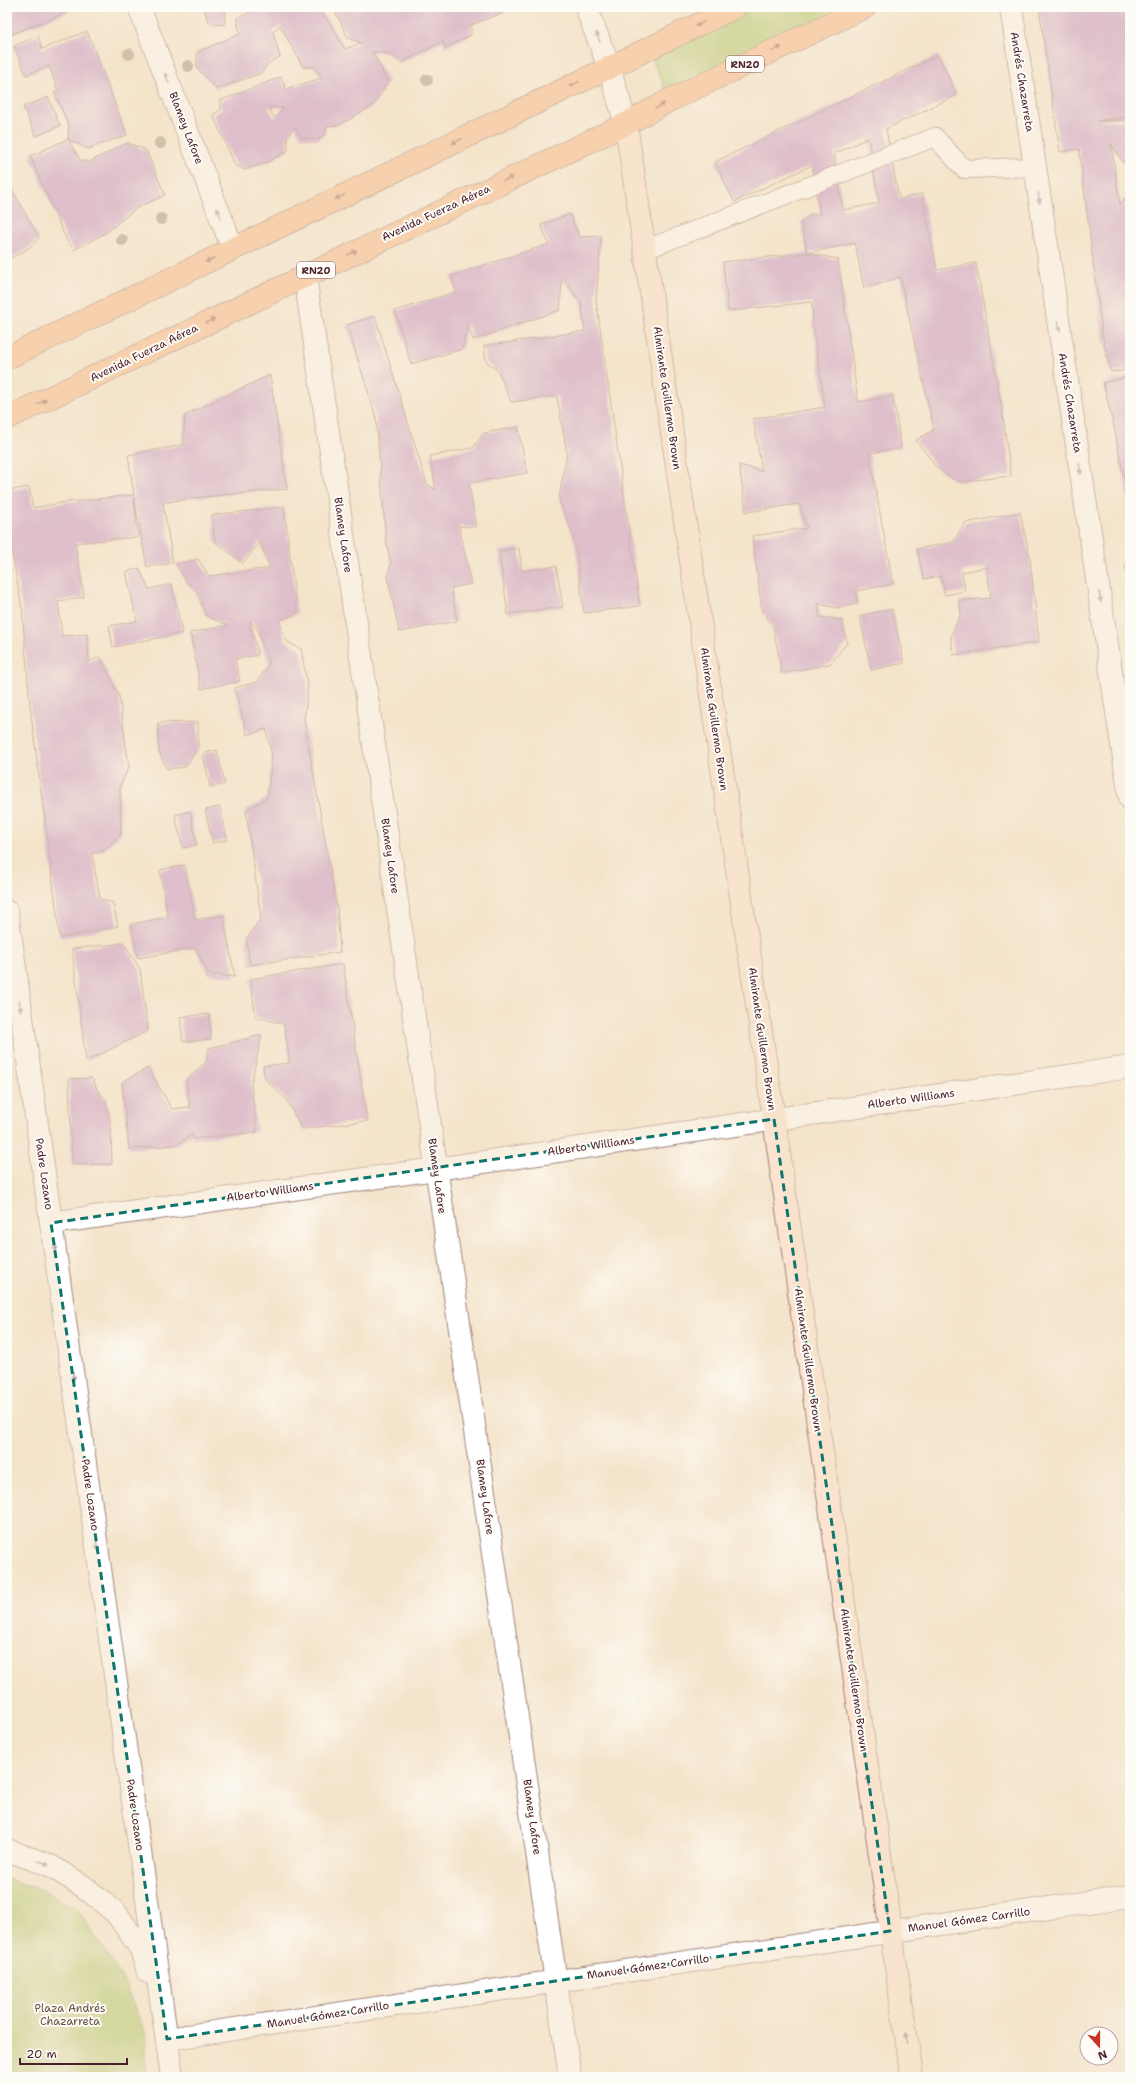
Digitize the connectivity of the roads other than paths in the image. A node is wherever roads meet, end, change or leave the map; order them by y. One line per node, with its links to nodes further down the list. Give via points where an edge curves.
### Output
1 (140, 7): 9 (street, Blamey Lafore, one-way to 1)
2 (586, 7): 6 (street, Almirante Guillermo Brown, one-way to 2)
3 (735, 7): 6 (main road, one-way to 6)
4 (865, 7): 7 (main road, Avenida Fuerza Aérea / RN20, one-way to 4, via 670,100)
5 (1011, 7): 8 (street, Andrés Chazarreta)
6 (609, 67): 7 (street, Almirante Guillermo Brown); 9 (main road, one-way to 9)
7 (626, 124): 10 (street, Almirante Guillermo Brown); 11 (main road, Avenida Fuerza Aérea / RN20, one-way to 7)
8 (1035, 167): 10 (lane, via 964,169 935,136); 14 (street, Andrés Chazarreta, one-way to 14)
9 (233, 249): 12 (main road, one-way to 12)
10 (644, 250): 17 (street, Almirante Guillermo Brown)
11 (305, 276): 13 (main road, Avenida Fuerza Aérea / RN20, one-way to 11); 18 (street, Blamey Lafore)
12 (7, 358)
13 (7, 418)
14 (1130, 798)
15 (7, 912): 19 (street, Padre Lozano, one-way to 19)
16 (1130, 1066): 17 (street, Alberto Williams)
17 (774, 1119): 18 (street, Alberto Williams); 22 (street, Almirante Guillermo Brown, one-way to 17)
18 (436, 1169): 19 (street, Alberto Williams); 23 (street, Blamey Lafore)
19 (52, 1223): 24 (street, Padre Lozano, one-way to 24)
20 (7, 1850): 24 (street, one-way to 24, via 49,1865 83,1886 116,1913 141,1949)
21 (1130, 1896): 22 (street, Manuel Gómez Carrillo)
22 (890, 1931): 23 (street, Manuel Gómez Carrillo); 28 (street, Almirante Guillermo Brown, one-way to 22)
23 (556, 1980): 24 (street, Manuel Gómez Carrillo); 27 (street, Blamey Lafore)
24 (167, 2039): 25 (street); 26 (street, Padre Lozano)
25 (168, 2077)
26 (172, 2077)
27 (570, 2077)
28 (912, 2077)

